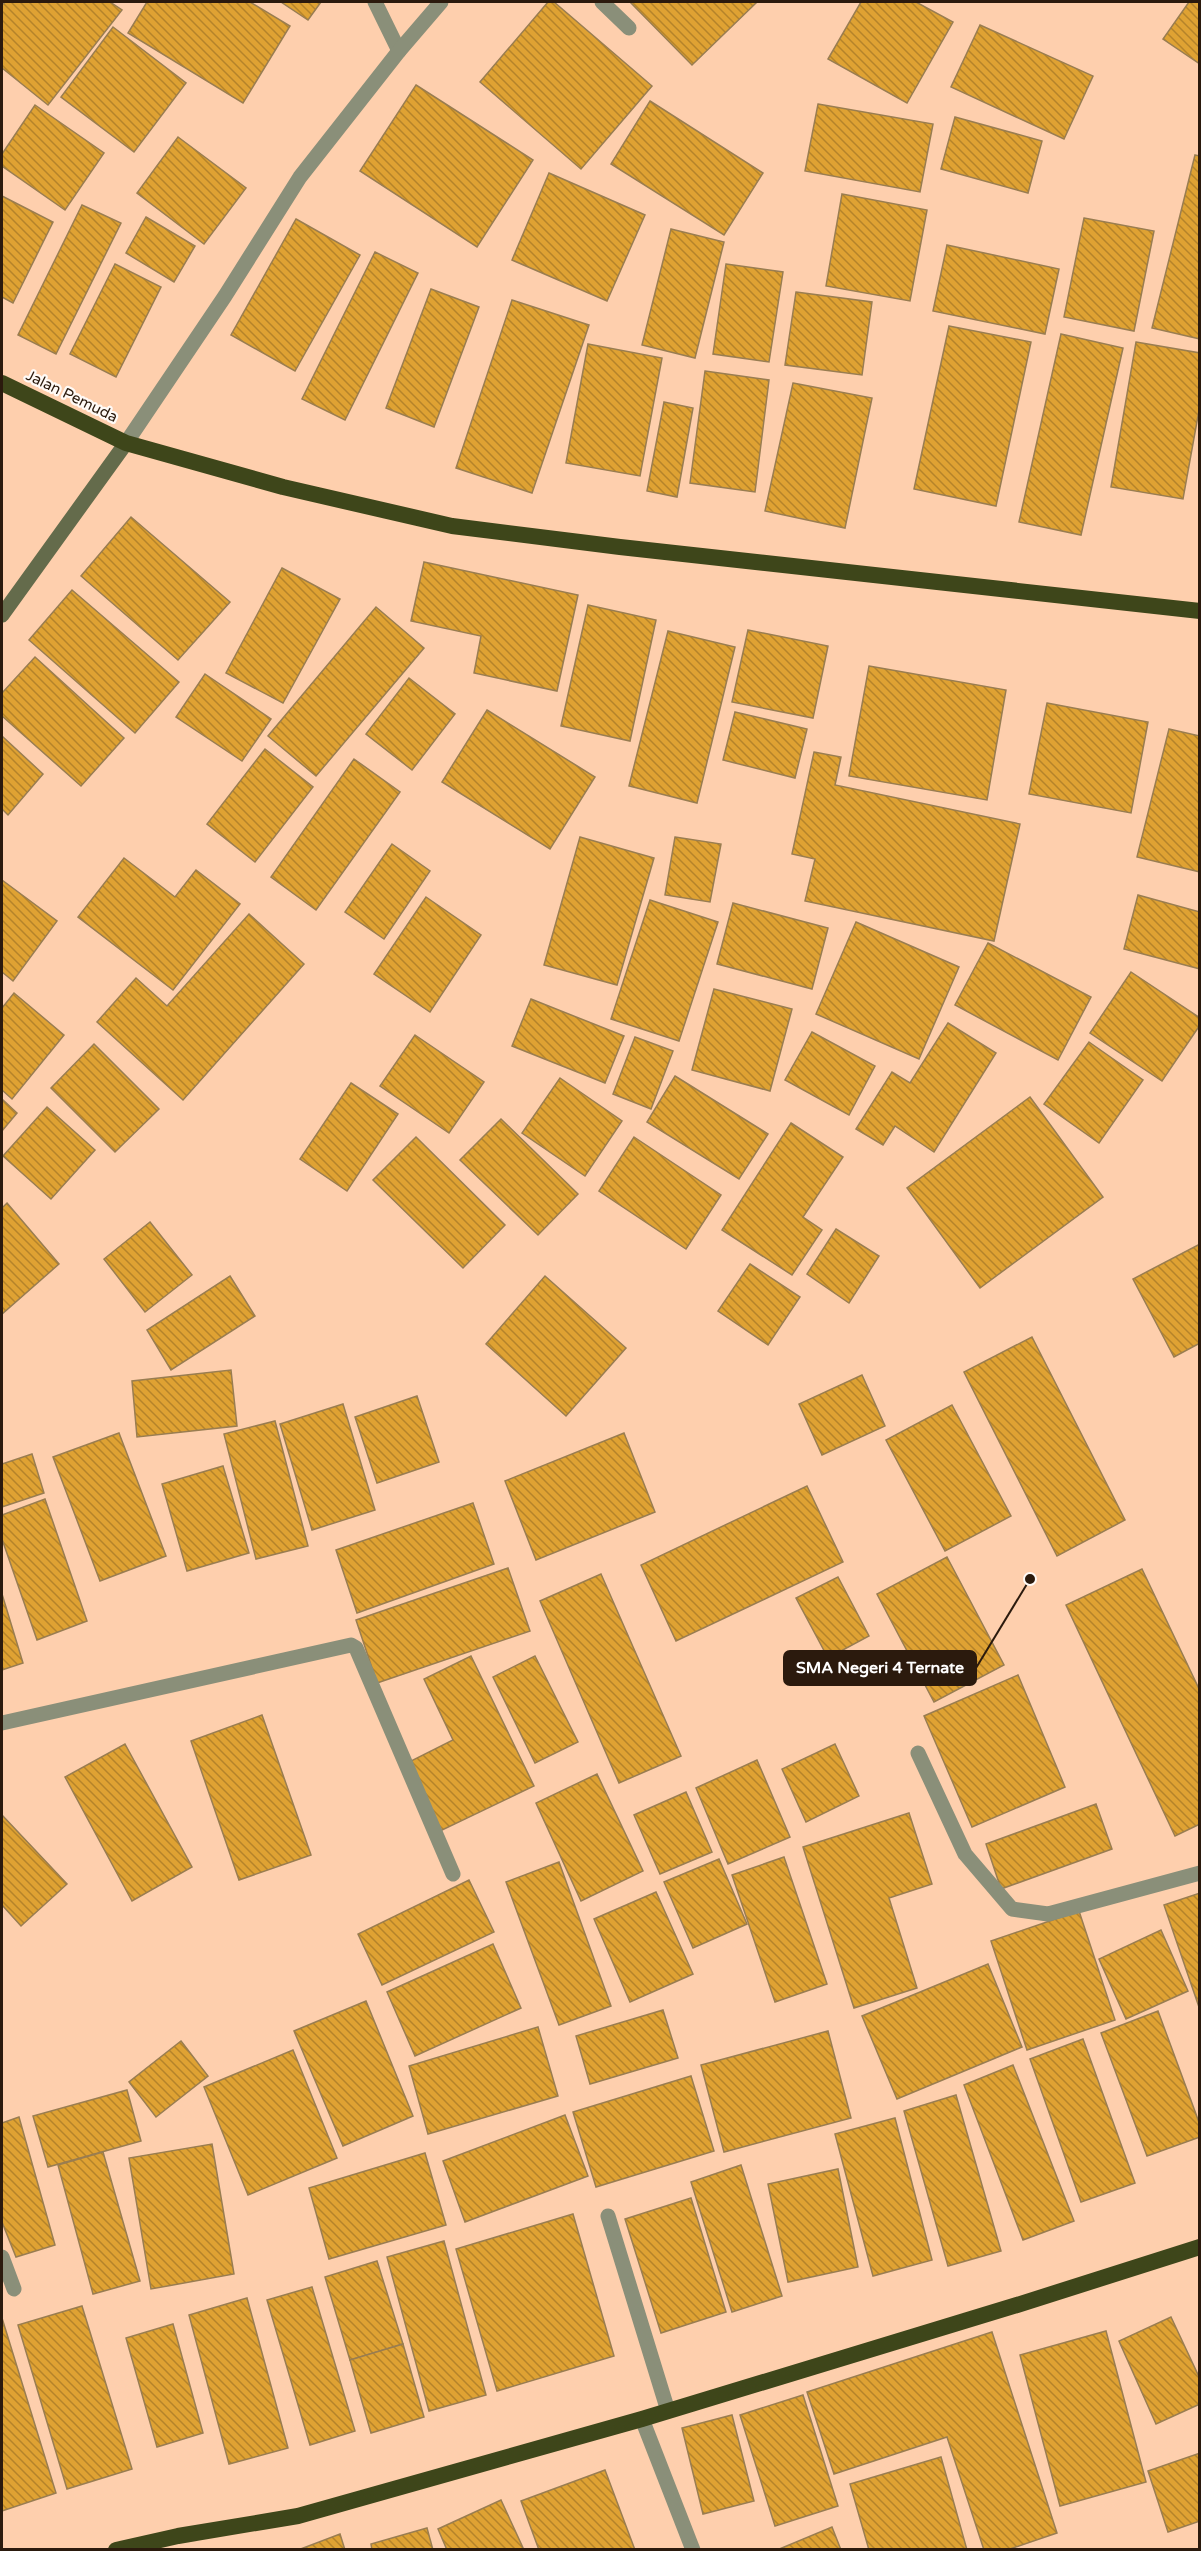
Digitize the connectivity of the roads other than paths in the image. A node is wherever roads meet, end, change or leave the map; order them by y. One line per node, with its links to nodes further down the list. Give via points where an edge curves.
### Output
1 (375, 2): 5 (street)
2 (441, 2): 5 (street)
3 (602, 2): 4 (street)
4 (629, 27)
5 (399, 51): 7 (street, via 300,177)
6 (2, 383): 7 (highway, Jalan Pemuda)
7 (126, 443): 8 (highway, Jalan Pemuda, via 283,487 452,526); 9 (main road)
8 (1200, 611)
9 (2, 615)
10 (2, 1724): 12 (street, via 351,1645 357,1650)
11 (918, 1753): 13 (street, via 965,1854 1012,1909 1048,1914)
12 (453, 1874)
13 (1200, 1874)
14 (608, 2216): 18 (street)
15 (1200, 2247): 18 (highway)
16 (2, 2258): 17 (street)
17 (14, 2289)
18 (668, 2411): 19 (highway)
19 (642, 2419): 20 (highway, via 298,2516); 21 (street)
20 (116, 2550)
21 (693, 2550)

